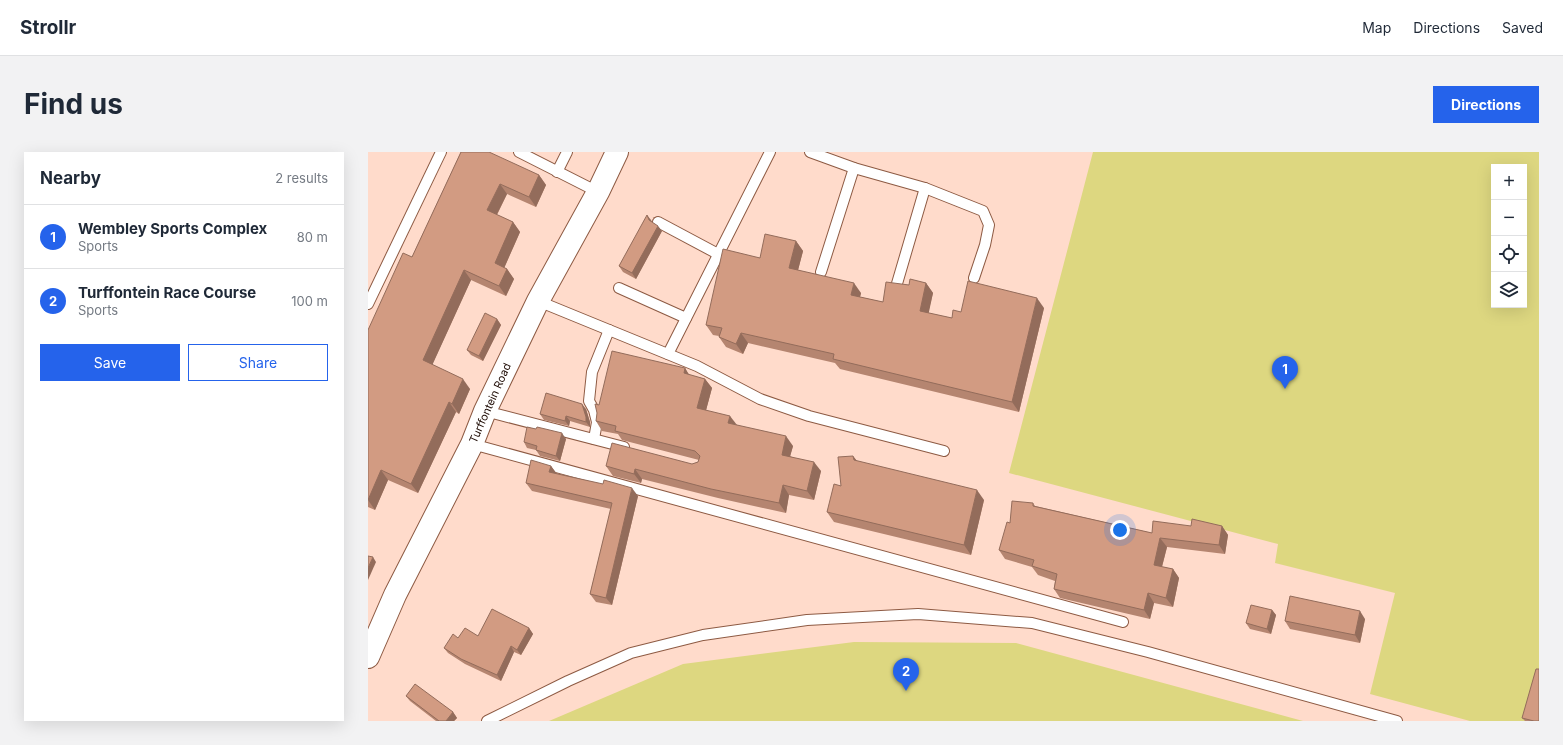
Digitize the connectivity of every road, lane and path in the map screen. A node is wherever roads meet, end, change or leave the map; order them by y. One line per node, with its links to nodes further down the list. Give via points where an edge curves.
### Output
1 (441, 152): 18 (lane)
2 (567, 152): 8 (lane)
3 (617, 152): 10 (street, Turffontein Road)
4 (770, 152): 12 (lane)
5 (810, 152): 7 (lane)
6 (523, 153): 8 (lane)
7 (854, 168): 9 (lane); 13 (lane)
8 (557, 172): 10 (lane)
9 (925, 188): 14 (lane, via 983,211 989,225 986,245); 16 (lane)
10 (598, 192): 17 (street, Turffontein Road)
11 (658, 222): 12 (lane)
12 (718, 254): 19 (lane)
13 (821, 272)
14 (974, 278)
15 (619, 288): 19 (lane)
16 (896, 288)
17 (538, 301): 20 (lane); 22 (street, Turffontein Road)
18 (368, 304)
19 (686, 318): 21 (lane)
20 (610, 330): 21 (lane); 23 (lane, via 592,372 589,401 597,422)
21 (668, 354): 26 (lane, via 760,399 788,409)
22 (484, 411): 23 (lane); 24 (street, Turffontein Road)
23 (594, 440): 25 (lane)
24 (472, 444): 27 (lane); 28 (street, Turffontein Road, via 395,595)
25 (632, 449)
26 (944, 451)
27 (1123, 622)
28 (368, 657)
29 (487, 721): 30 (lane, via 568,681 638,651 703,635 807,620 918,614 1032,623 1148,652)
30 (1397, 721)

